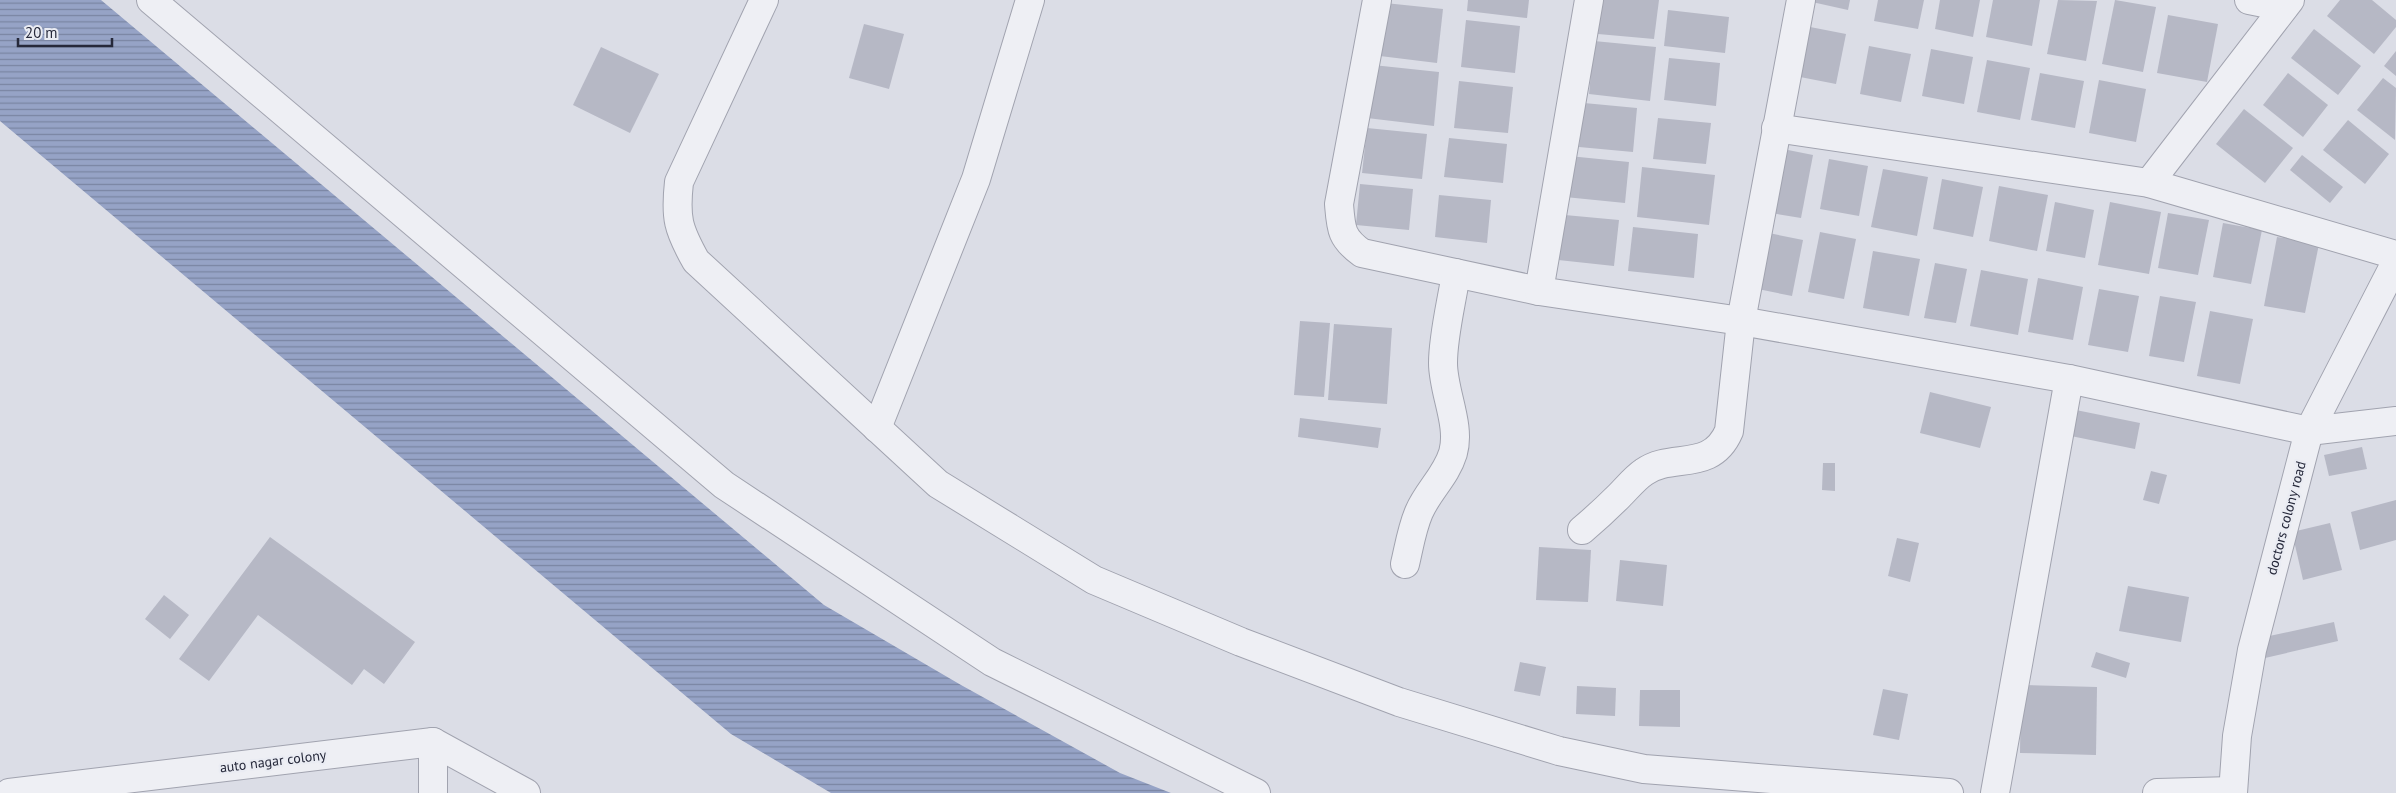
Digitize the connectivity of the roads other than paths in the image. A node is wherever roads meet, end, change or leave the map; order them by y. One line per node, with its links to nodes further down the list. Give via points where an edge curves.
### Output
1 (151, 0): 27 (street, via 724,485 992,662)
2 (764, 0): 18 (street, via 679,182 676,205 680,232 696,261)
3 (1030, 0): 18 (street, via 976,179)
4 (1377, 0): 13 (street, via 1339,204 1341,224 1347,242 1362,253)
5 (1589, 0): 14 (street)
6 (1801, 0): 9 (street)
7 (2249, 0): 8 (street)
8 (2287, 3): 10 (street)
9 (1776, 128): 10 (street); 15 (street)
10 (2148, 183): 11 (street)
11 (2396, 256)
12 (2396, 262): 19 (street, doctors colony road)
13 (1456, 273): 14 (street); 21 (street, via 1443,361 1444,384 1455,437 1453,454 1419,513)
14 (1539, 290): 15 (street)
15 (1741, 321): 16 (street); 20 (street, via 1729,431 1724,444 1708,455 1657,465 1643,472)
16 (2069, 379): 19 (street); 29 (street)
17 (2396, 421): 19 (street)
18 (877, 428): 28 (street, via 938,484 1094,580 1241,642 1399,702 1559,751 1644,769)
19 (2310, 431): 23 (street, doctors colony road, via 2252,650 2237,736)
20 (1582, 530)
21 (1405, 564)
22 (433, 742): 24 (street, auto nagar colony); 25 (street); 26 (street)
23 (2233, 792): 30 (street)
24 (9, 793)
25 (433, 793)
26 (526, 793)
27 (1256, 793)
28 (1949, 793)
29 (1995, 793)
30 (2157, 793)

